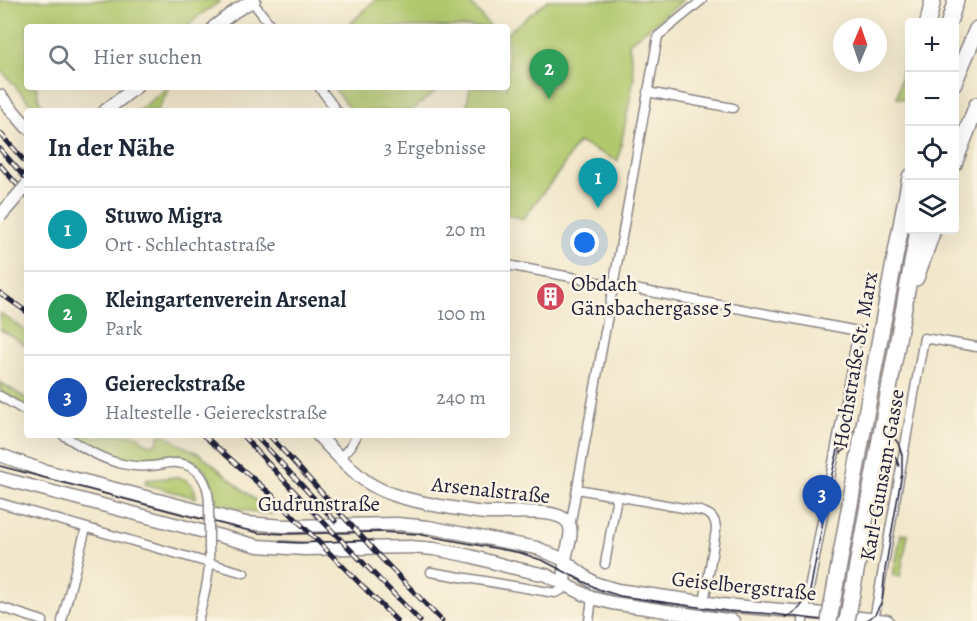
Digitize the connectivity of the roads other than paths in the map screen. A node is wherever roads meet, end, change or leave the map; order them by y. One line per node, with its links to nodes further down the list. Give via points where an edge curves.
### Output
1 (252, 0): 7 (main road); 8 (street)
2 (702, 0): 13 (street, via 658,36)
3 (933, 0): 5 (highway)
4 (957, 0): 6 (highway)
5 (929, 18)
6 (950, 18)
7 (217, 24)
8 (270, 24)
9 (977, 28): 10 (highway)
10 (959, 72)
11 (132, 90): 16 (main road)
12 (321, 90): 17 (street)
13 (648, 92): 18 (street); 27 (street)
14 (0, 96): 19 (main road)
15 (977, 105): 20 (highway)
16 (109, 108)
17 (335, 108)
18 (733, 108)
19 (24, 124)
20 (959, 151)
21 (908, 180): 60 (highway, Hochstraße St. Marx, bridge)
22 (24, 188): 23 (main road, bridge)
23 (0, 216)
24 (917, 234): 28 (highway, Hochstraße St. Marx)
25 (932, 234): 28 (highway)
26 (510, 266): 27 (street)
27 (613, 284): 38 (street); 53 (street, via 858,331)
28 (900, 323): 61 (highway, Hochstraße St. Marx, bridge)
29 (977, 347): 54 (street, Karl-Gunsam-Gasse, via 924,338)
30 (0, 396): 31 (street)
31 (24, 410)
32 (68, 438): 44 (street, bridge, via 91,453 119,463 179,463 199,473 207,484)
33 (321, 438): 36 (main road, Arsenalstraße)
34 (355, 438): 36 (street)
35 (0, 455): 43 (main road, Gudrunstraße, via 42,470 246,523 412,525 527,545)
36 (340, 458): 42 (main road, Arsenalstraße, via 375,487 404,499 476,512 550,514 564,519)
37 (0, 478): 48 (main road, Gudrunstraße, via 258,546 424,548 470,556)
38 (578, 489): 39 (street); 42 (street)
39 (617, 496): 45 (street); 51 (street, via 700,511 714,518 716,530)
40 (0, 503): 41 (street)
41 (86, 528): 44 (street); 56 (street)
42 (570, 528): 43 (main road)
43 (565, 561): 48 (main road); 49 (main road, Gudrunstraße)
44 (210, 563): 47 (street); 57 (street)
45 (605, 564)
46 (430, 572): 48 (street, via 555,593 562,590)
47 (244, 573)
48 (564, 583): 50 (main road, Gudrunstraße)
49 (599, 585): 51 (main road, Geiselbergstraße)
50 (592, 598): 58 (street); 59 (main road, Geiselbergstraße)
51 (704, 603): 53 (main road, Geiselbergstraße)
52 (0, 607): 55 (street)
53 (804, 616): 54 (main road, Geiselbergstraße)
54 (881, 620)
55 (43, 621)
56 (62, 621)
57 (198, 621)
58 (590, 621)
59 (733, 621)
60 (829, 621)
61 (847, 621)

